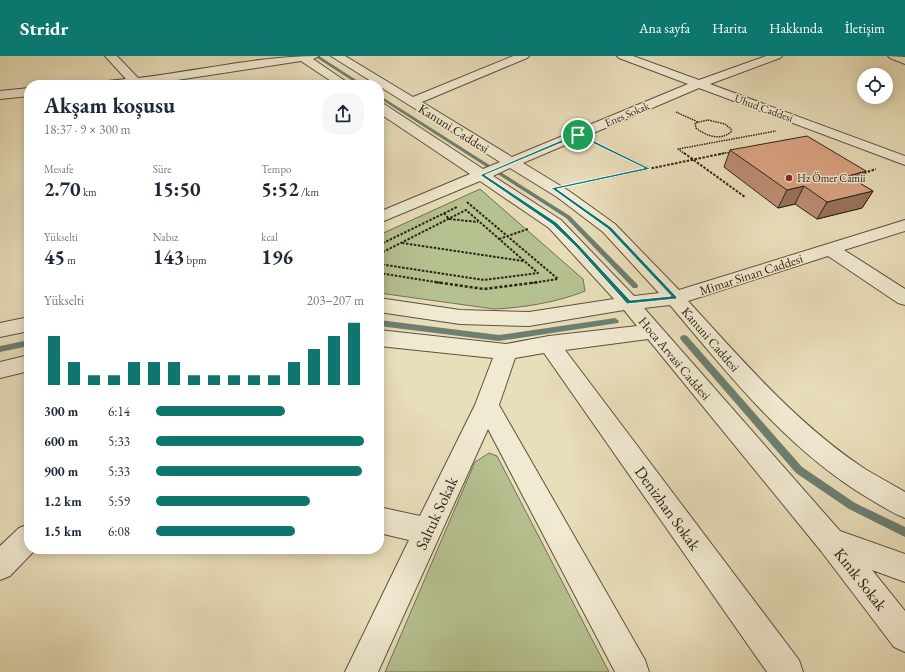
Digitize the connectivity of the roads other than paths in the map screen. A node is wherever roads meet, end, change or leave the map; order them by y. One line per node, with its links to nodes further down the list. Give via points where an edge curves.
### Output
1 (111, 56): 9 (street)
2 (337, 56): 12 (street, Kanuni Caddesi)
3 (523, 56): 17 (street)
4 (623, 56): 13 (street, Uhud Caddesi)
5 (776, 56): 13 (street, Enes Sokak)
6 (894, 56): 8 (street)
7 (306, 57): 10 (street); 11 (street)
8 (905, 61)
9 (134, 80)
10 (156, 80)
11 (338, 80)
12 (376, 80)
13 (699, 84): 19 (street, Uhud Caddesi); 20 (street, Enes Sokak)
14 (384, 85): 17 (street, Kanuni Caddesi)
15 (24, 93): 16 (street)
16 (0, 95)
17 (412, 102): 20 (street, Kanuni Caddesi)
18 (384, 110): 21 (street, Hoca Arvasi Caddesi)
19 (905, 161)
20 (512, 163): 21 (street, Enes Sokak); 25 (street, Kanuni Caddesi, via 553,188 609,228)
21 (482, 175): 22 (street, Enes Sokak); 27 (street, Hoca Arvasi Caddesi, via 552,222)
22 (384, 216)
23 (905, 225): 24 (street, Mimar Sinan Caddesi)
24 (830, 249): 25 (street, Mimar Sinan Caddesi); 26 (street)
25 (675, 298): 27 (street, Mimar Sinan Caddesi); 38 (street, Kanuni Caddesi, via 751,385 816,446 856,477)
26 (905, 298)
27 (629, 303): 28 (street, Mimar Sinan Caddesi, via 529,320 460,318); 31 (street, Hoca Arvasi Caddesi)
28 (384, 306)
29 (24, 325): 30 (street)
30 (0, 330)
31 (652, 330): 33 (street); 41 (street, Hoca Arvasi Caddesi)
32 (384, 339): 34 (street)
33 (549, 344): 34 (street); 48 (street, Denizhan Sokak)
34 (506, 352): 37 (street, Saltuk Sokak)
35 (24, 364): 36 (street)
36 (0, 370)
37 (487, 405): 40 (street, Saltuk Sokak); 47 (street)
38 (905, 506)
39 (384, 521): 40 (street)
40 (427, 530): 46 (street, Saltuk Sokak)
41 (831, 541): 44 (street, Hoca Arvasi Caddesi); 45 (street, Kınık Sokak)
42 (24, 542): 43 (street)
43 (0, 566)
44 (905, 568)
45 (905, 636)
46 (361, 672)
47 (633, 672)
48 (787, 672)

